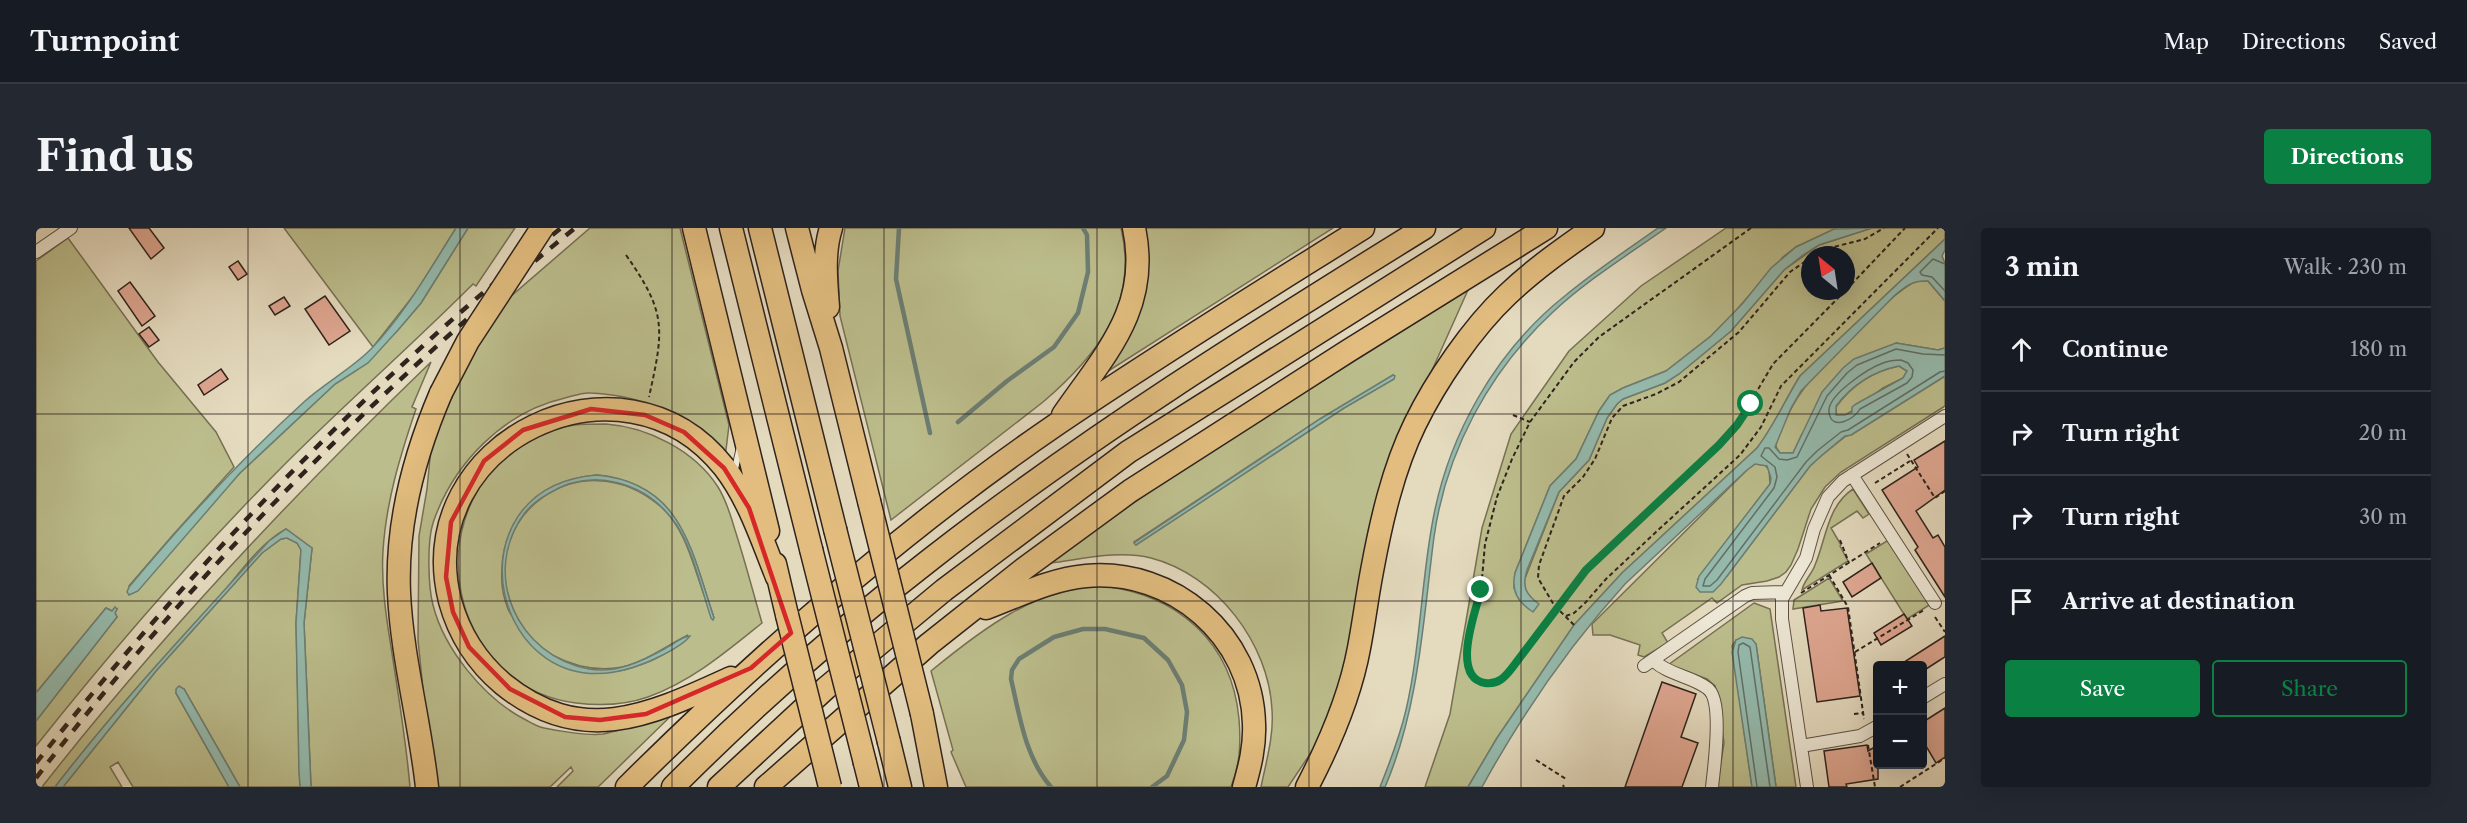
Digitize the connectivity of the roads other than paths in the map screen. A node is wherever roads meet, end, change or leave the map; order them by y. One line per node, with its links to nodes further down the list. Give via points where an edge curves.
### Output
1 (71, 228): 14 (street)
2 (542, 228): 31 (highway, bridge, via 468,341 441,393 413,466 401,540 399,591)
3 (694, 228): 18 (highway)
4 (731, 228): 37 (highway, bridge)
5 (760, 228): 38 (highway, bridge)
6 (797, 228): 15 (highway)
7 (831, 228): 15 (highway, via 826,274)
8 (1134, 228): 17 (highway, via 1138,269 1127,320)
9 (1363, 228): 17 (highway)
10 (1424, 228): 33 (highway, via 1110,429 931,559 799,669)
11 (1484, 228): 34 (highway, via 1100,473 926,605 826,688)
12 (1546, 228): 24 (highway, via 1130,491)
13 (1593, 228): 42 (highway, via 1558,252 1493,310 1466,341 1415,424 1389,495 1344,705)
14 (36, 252)
15 (831, 348): 28 (highway, bridge)
16 (1945, 416): 19 (street)
17 (1056, 425): 25 (highway, via 868,567)
18 (744, 426): 20 (lane); 21 (highway)
19 (1852, 475): 22 (street, via 1836,488 1822,508 1806,558); 23 (street)
20 (735, 484): 21 (highway); 25 (highway, via 724,468 684,432 645,415 609,408 547,419 524,430 484,461 469,481 447,540 446,577 453,612 470,647 494,676 535,706 565,717 600,720 646,714)
21 (777, 577): 36 (highway, bridge)
22 (1784, 592): 30 (street, via 1781,606); 43 (street, via 1745,596 1649,663 1707,687 1713,695 1718,742)
23 (1932, 605)
24 (964, 615): 35 (highway); 41 (highway, via 1047,583 1087,576 1144,582 1187,602 1221,633 1247,680 1253,705 1254,739)
25 (751, 668): 32 (highway)
26 (1945, 684): 27 (street)
27 (1927, 695)
28 (924, 719): 39 (highway); 40 (highway)
29 (1873, 728): 30 (street, via 1860,736)
30 (1801, 746): 44 (street)
31 (426, 787)
32 (627, 787)
33 (673, 787)
34 (718, 787)
35 (765, 787)
36 (830, 787)
37 (871, 787)
38 (900, 787)
39 (936, 787)
40 (954, 787)
41 (1244, 787)
42 (1306, 787)
43 (1712, 787)
44 (1807, 787)

